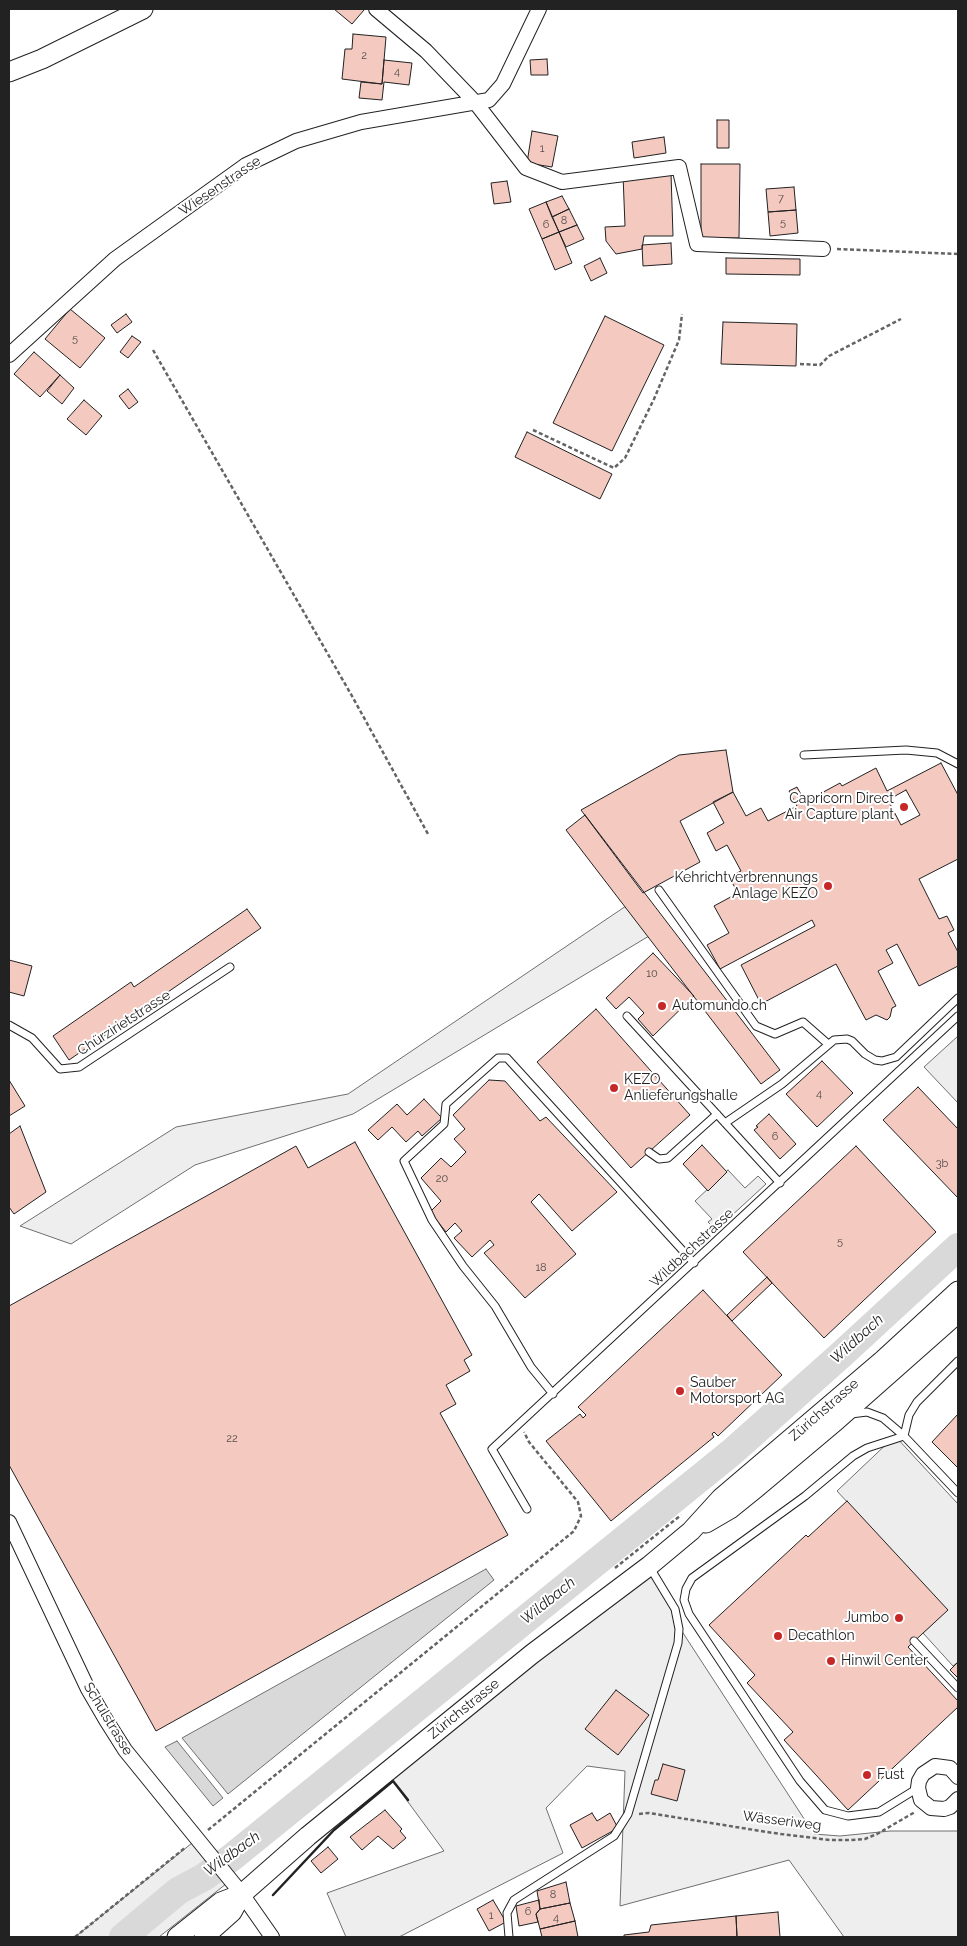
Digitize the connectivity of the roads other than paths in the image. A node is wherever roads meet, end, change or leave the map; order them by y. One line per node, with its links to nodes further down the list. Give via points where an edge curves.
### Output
1 (143, 9): 4 (main road)
2 (376, 9): 5 (street, via 426,51)
3 (539, 9): 5 (street, Wiesenstrasse, via 503,84 489,100)
4 (9, 72)
5 (475, 102): 6 (street, via 526,168 562,182 678,167 697,244); 7 (street, Wiesenstrasse, via 362,122 296,141 246,165 115,260)
6 (823, 248)
7 (9, 355)
8 (804, 755): 9 (lane, via 906,750 937,753)
9 (958, 764)
10 (659, 890): 16 (lane, via 756,1026 775,1034 803,1022)
11 (230, 967): 15 (lane, Chürzirietstrasse, via 79,1067 60,1070 32,1038)
12 (958, 998): 16 (lane, via 902,1053 890,1060 870,1058 847,1039)
13 (627, 1016): 17 (lane)
14 (958, 1016): 20 (lane, Wildbachstrasse)
15 (9, 1025)
16 (828, 1044): 18 (lane, via 782,1084)
17 (718, 1114): 18 (lane); 19 (lane, via 668,1158 659,1159)
18 (725, 1123): 20 (lane)
19 (649, 1152)
20 (780, 1183): 21 (lane, Wildbachstrasse)
21 (694, 1263): 25 (lane, Wildbachstrasse); 25 (lane, via 507,1058 498,1058 446,1104 444,1124 404,1161 432,1220 495,1306 531,1367)
22 (958, 1291): 31 (main road, Zürichstrasse, via 883,1360 721,1498)
23 (958, 1313): 26 (main road, Zürichstrasse)
24 (958, 1361): 27 (lane, via 917,1402 909,1415)
25 (554, 1394): 29 (lane, Wildbachstrasse, via 492,1449)
26 (837, 1420): 27 (lane, via 855,1413 872,1413); 31 (main road, Zürichstrasse, via 730,1509)
27 (904, 1436): 28 (lane); 36 (lane, via 853,1456 805,1496 692,1578 684,1600 690,1614 800,1780 825,1810 848,1816 879,1812)
28 (958, 1493)
29 (527, 1509)
30 (9, 1522): 38 (street, Schulstrasse, via 88,1689 106,1720 125,1750)
31 (692, 1531): 32 (main road, Zürichstrasse)
32 (649, 1566): 38 (main road, Zürichstrasse, via 532,1654); 42 (lane, via 672,1603 677,1616 678,1635 628,1814 614,1836 514,1900 507,1912)
33 (914, 1641): 34 (lane)
34 (958, 1688)
35 (958, 1774): 36 (street, via 950,1768 935,1766 923,1774)
36 (918, 1788): 37 (street, via 925,1805 931,1808 944,1809)
37 (958, 1799)
38 (242, 1894): 39 (main road, Zürichstrasse, via 221,1902); 40 (main road, Zürichstrasse, via 232,1912); 41 (street, Schulstrasse)
39 (177, 1937)
40 (204, 1937)
41 (272, 1937)
42 (509, 1937)

